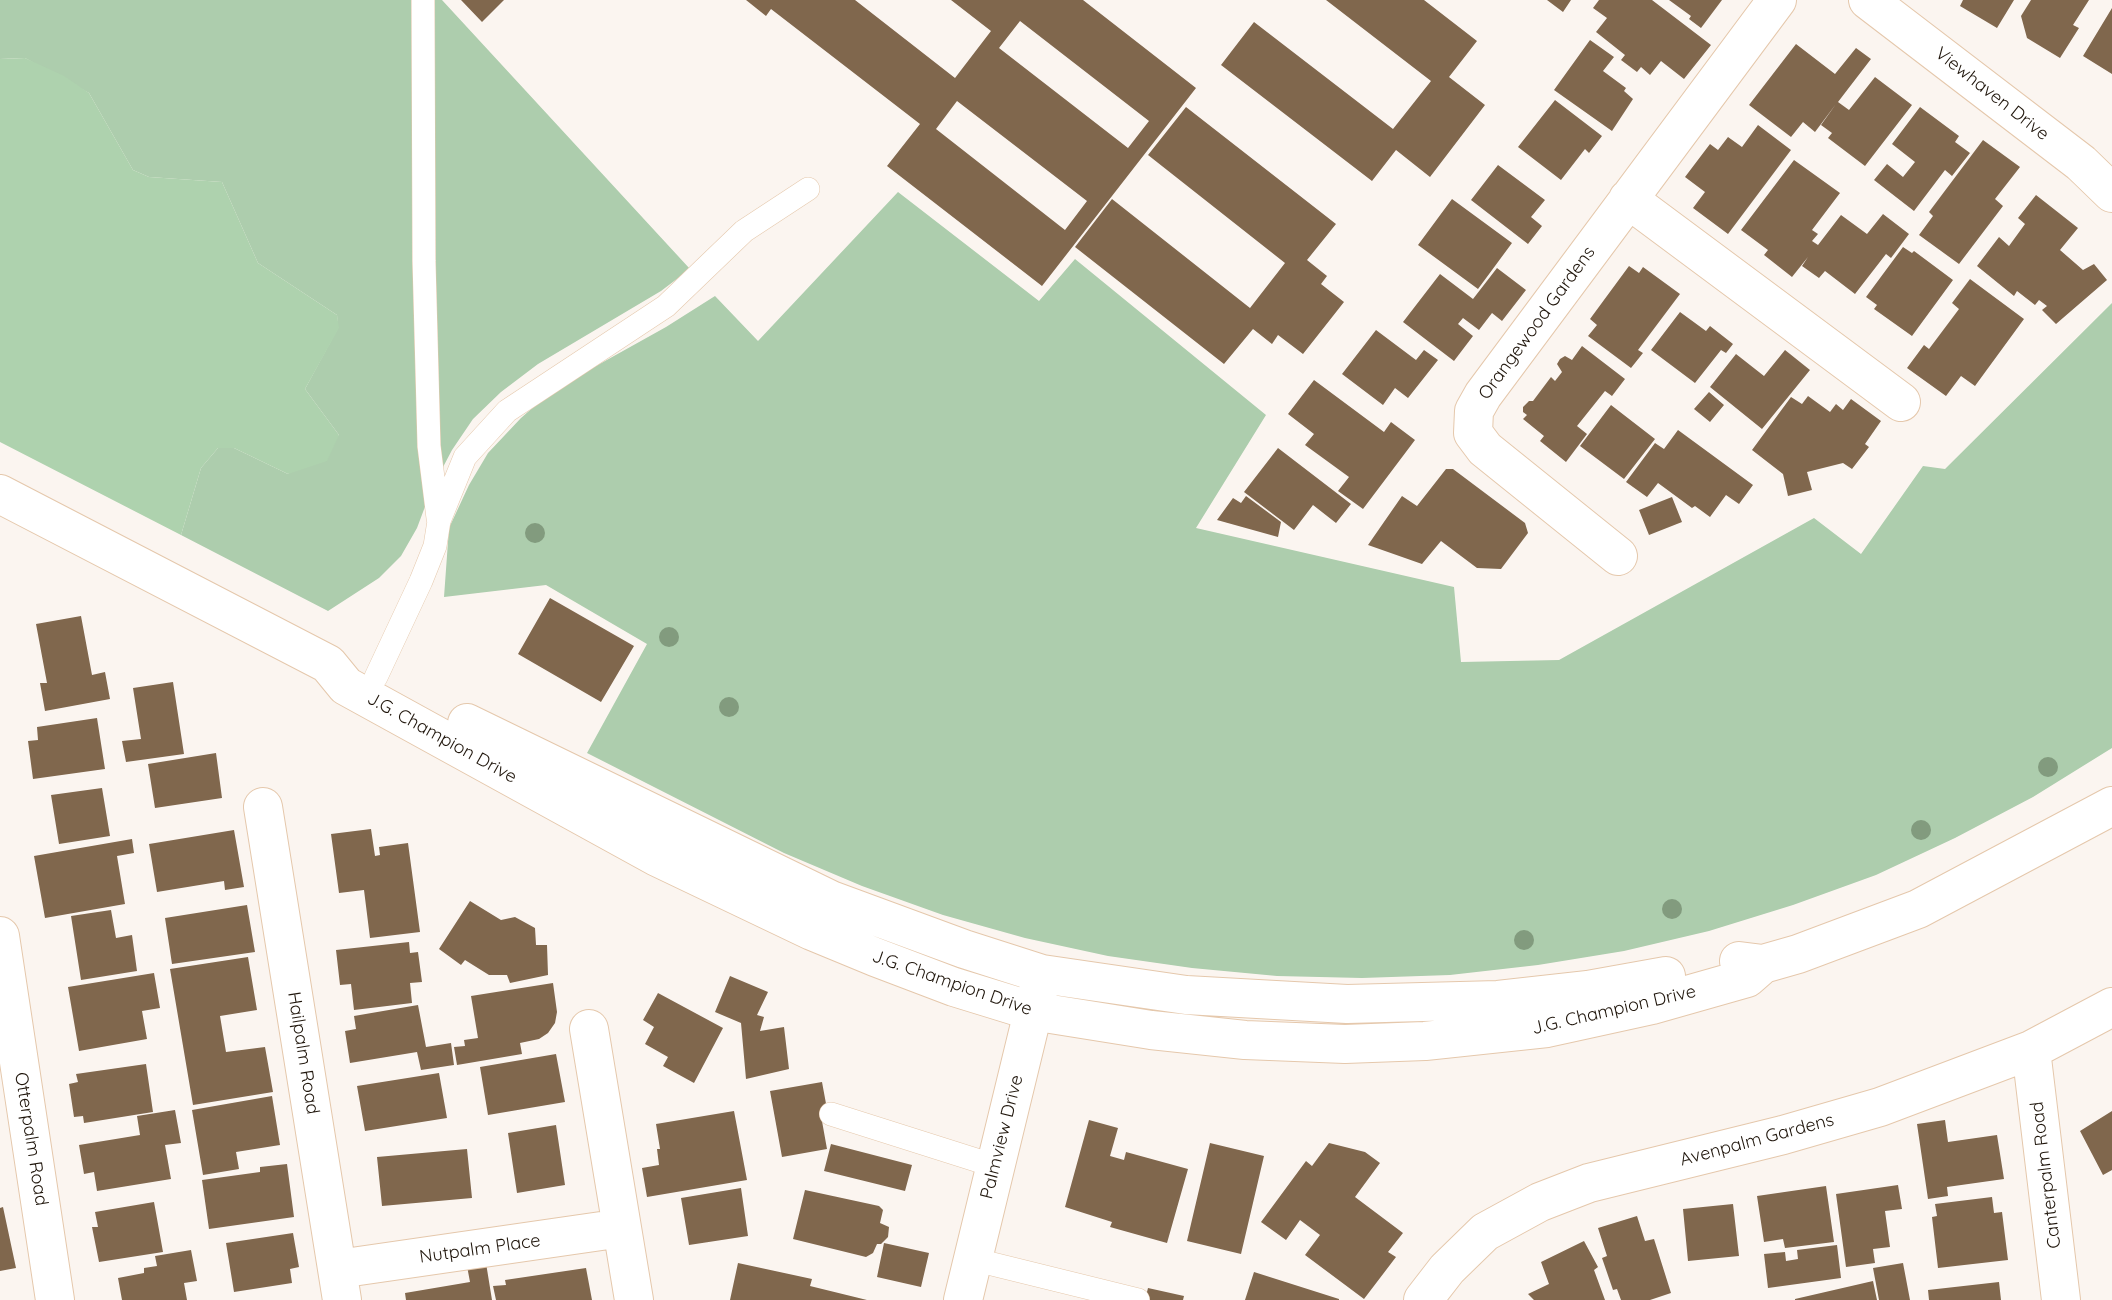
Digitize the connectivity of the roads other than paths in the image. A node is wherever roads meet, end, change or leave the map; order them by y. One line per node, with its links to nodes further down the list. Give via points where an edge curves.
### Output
1 (423, 0): 9 (lane, via 429,446)
2 (1777, 0): 6 (street, Orangewood Gardens)
3 (1868, 0): 5 (street, Viewhaven Drive)
4 (808, 189): 9 (lane, via 744,231 666,306 507,411 465,457)
5 (2112, 193)
6 (1628, 200): 7 (street); 10 (street, Orangewood Gardens, via 1483,395 1472,422 1473,433 1485,449)
7 (1901, 402)
8 (0, 494): 11 (street, J.G. Champion Drive)
9 (439, 522): 12 (lane, via 421,581)
10 (1618, 556)
11 (328, 664): 12 (street, J.G. Champion Drive, via 354,666); 19 (street, J.G. Champion Drive, via 346,686 657,857 811,931)
12 (376, 677): 17 (street, J.G. Champion Drive, via 831,900)
13 (2112, 806): 16 (street, J.G. Champion Drive, via 1918,909)
14 (263, 807): 26 (street, Hailpalm Road)
15 (0, 936): 27 (street, Otterpalm Road)
16 (1763, 964): 17 (street, J.G. Champion Drive, via 1736,961 1588,990 1498,1000 1347,1004 1185,995); 19 (street, J.G. Champion Drive, via 1747,978 1652,1005 1547,1028 1425,1041 1245,1040)
17 (1042, 974): 19 (street, Palmview Drive)
18 (2112, 1007): 21 (street, Avenpalm Gardens)
19 (1032, 1012): 23 (street, Palmview Drive)
20 (589, 1029): 24 (street)
21 (2031, 1050): 31 (street, Avenpalm Gardens, via 1880,1107 1589,1183 1540,1202 1485,1232); 32 (street, Canterpalm Road)
22 (831, 1114): 23 (lane)
23 (995, 1166): 25 (street, Palmview Drive)
24 (622, 1228): 26 (street, Nutpalm Place); 28 (street)
25 (972, 1259): 29 (street, Palmview Drive); 30 (lane)
26 (340, 1285)
27 (55, 1300)
28 (634, 1300)
29 (963, 1300)
30 (1138, 1300)
31 (1423, 1300)
32 (2061, 1300)

